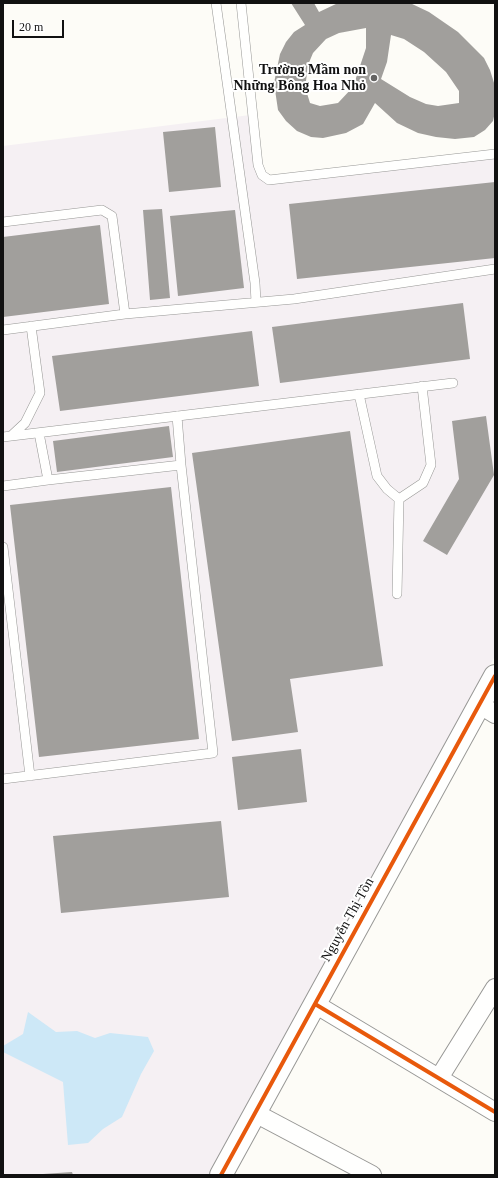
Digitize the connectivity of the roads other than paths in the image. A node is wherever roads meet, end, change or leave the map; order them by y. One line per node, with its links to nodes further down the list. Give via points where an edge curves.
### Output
1 (216, 3): 6 (lane)
2 (241, 3): 3 (lane, via 258,165 262,175 269,180)
3 (495, 154)
4 (3, 222): 7 (lane, via 102,210 112,216)
5 (495, 269): 6 (lane, via 294,299)
6 (256, 302): 7 (lane)
7 (125, 314): 8 (lane)
8 (31, 326): 9 (lane); 15 (lane, via 40,393 25,423)
9 (3, 330)
10 (453, 383): 11 (lane)
11 (422, 386): 12 (lane); 19 (lane, via 431,464 423,483)
12 (359, 394): 13 (lane); 19 (lane, via 377,476)
13 (177, 416): 14 (lane); 16 (lane)
14 (39, 433): 15 (lane); 17 (lane)
15 (7, 437)
16 (181, 465): 17 (lane); 24 (lane, via 213,753)
17 (48, 480): 18 (lane)
18 (3, 486)
19 (399, 499): 21 (lane)
20 (3, 548): 24 (lane)
21 (397, 594)
22 (495, 676): 23 (street, Nguyễn Thị Tồn)
23 (487, 709): 27 (street, Nguyễn Thị Tồn)
24 (30, 776): 25 (lane)
25 (3, 779)
26 (495, 988): 28 (street)
27 (315, 1004): 28 (street); 30 (street, Nguyễn Thị Tồn)
28 (439, 1078): 29 (street)
29 (495, 1112)
30 (255, 1113): 31 (street, Nguyễn Thị Tồn); 32 (street)
31 (221, 1175)
32 (372, 1175)

